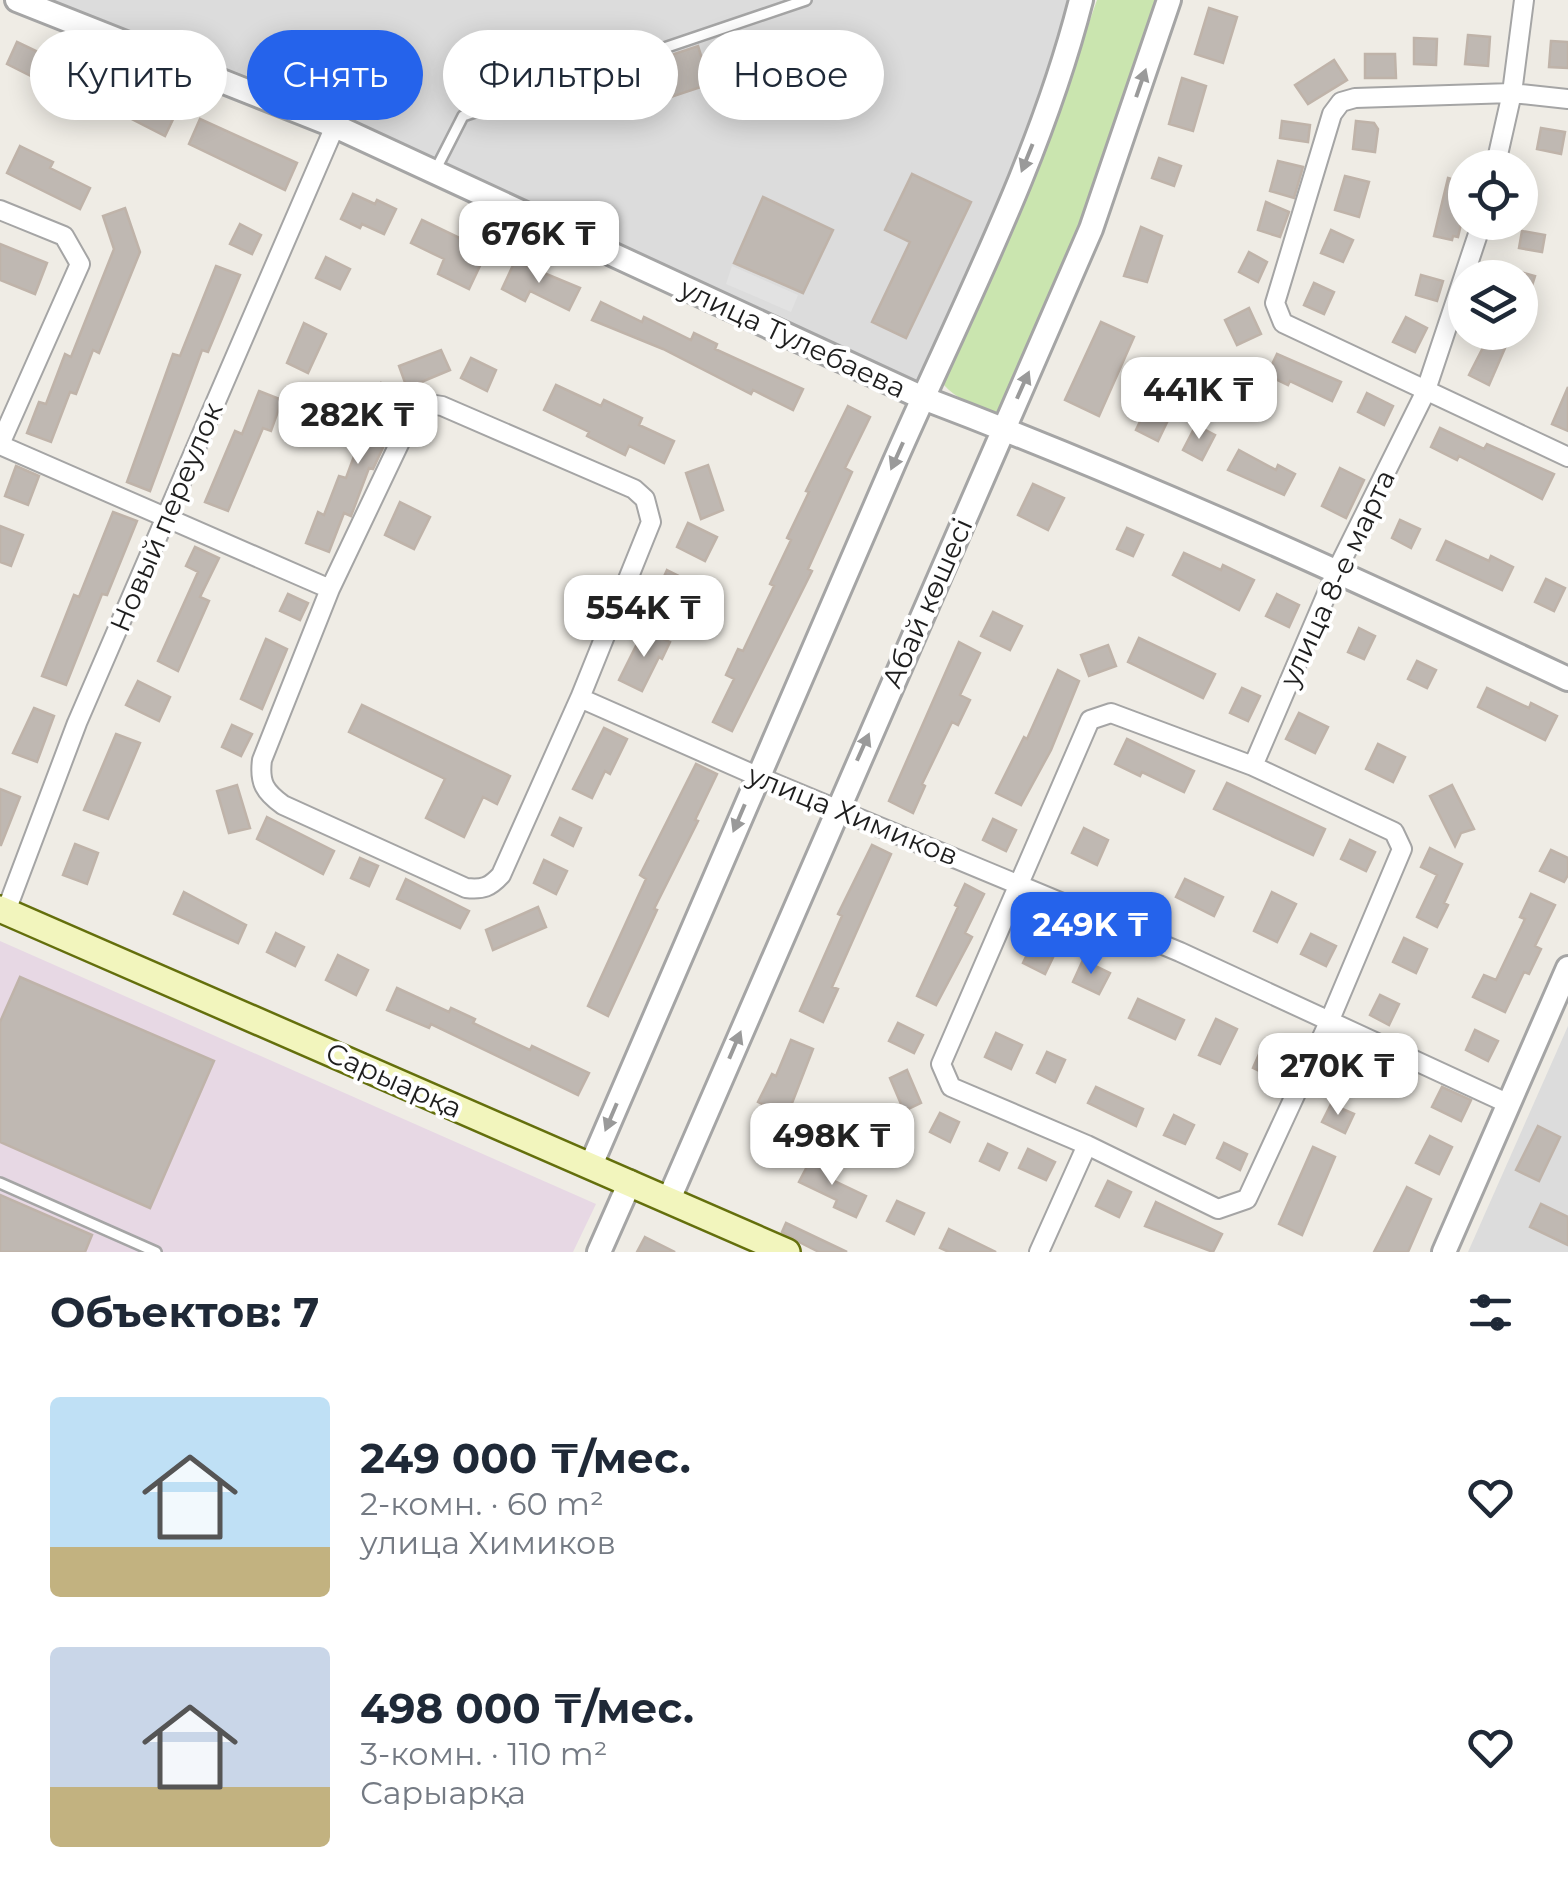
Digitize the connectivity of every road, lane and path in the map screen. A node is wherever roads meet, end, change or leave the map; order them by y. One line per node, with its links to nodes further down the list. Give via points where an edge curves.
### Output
1 (17, 0): 8 (street, улица Тулебаева)
2 (806, 0): 10 (lane, via 463,116)
3 (1080, 0): 14 (street, one-way to 14, via 1043,119)
4 (1169, 0): 15 (street, Абай көшесі, one-way to 4, via 1091,229)
5 (1524, 0): 6 (street)
6 (1512, 93): 7 (street); 9 (street); 13 (street, via 1341,102 1276,302 1284,324)
7 (1568, 99)
8 (335, 126): 10 (street, улица Тулебаева); 18 (street, Новый переулок)
9 (1498, 150)
10 (434, 171): 14 (street, улица Тулебаева)
11 (0, 210): 16 (street, via 64,236 80,264)
12 (1476, 240): 13 (street, улица 8-е марта)
13 (1425, 393): 17 (street); 19 (street, улица 8-е марта)
14 (922, 398): 15 (street, улица Тулебаева); 24 (street, one-way to 24)
15 (1004, 429): 19 (street, улица Тулебаева); 25 (street, Абай көшесі, one-way to 15)
16 (0, 445): 18 (street)
17 (1568, 457)
18 (166, 516): 20 (street); 27 (street, Новый переулок)
19 (1337, 570): 21 (street, улица Тулебаева); 23 (street, улица 8-е марта)
20 (330, 589): 22 (street, via 410,420 429,404 634,489 645,499 651,522); 22 (street, via 262,760 267,794 466,888 491,886 502,874)
21 (1568, 679)
22 (580, 698): 24 (street, улица Химиков)
23 (1253, 766): 26 (street, via 1110,713 1090,720); 29 (street, via 1394,832 1402,849)
24 (756, 776): 25 (street, улица Химиков); 32 (street, one-way to 32)
25 (836, 808): 26 (street, улица Химиков); 35 (street, Абай көшесі, one-way to 25)
26 (1020, 884): 29 (street, улица Химиков); 31 (street, via 941,1064 951,1087)
27 (3, 910): 32 (main road, Сарыарқа)
28 (1568, 968): 30 (street)
29 (1329, 1022): 30 (street, улица Химиков); 31 (street, via 1247,1200 1218,1209)
30 (1509, 1104): 40 (street)
31 (1087, 1145): 39 (street)
32 (590, 1165): 33 (main road, Сарыарқа)
33 (630, 1182): 35 (main road, Сарыарқа); 37 (street)
34 (0, 1183): 36 (lane)
35 (669, 1199): 38 (main road, Сарыарқа)
36 (156, 1252)
37 (599, 1252)
38 (788, 1252)
39 (1039, 1252)
40 (1444, 1252)

